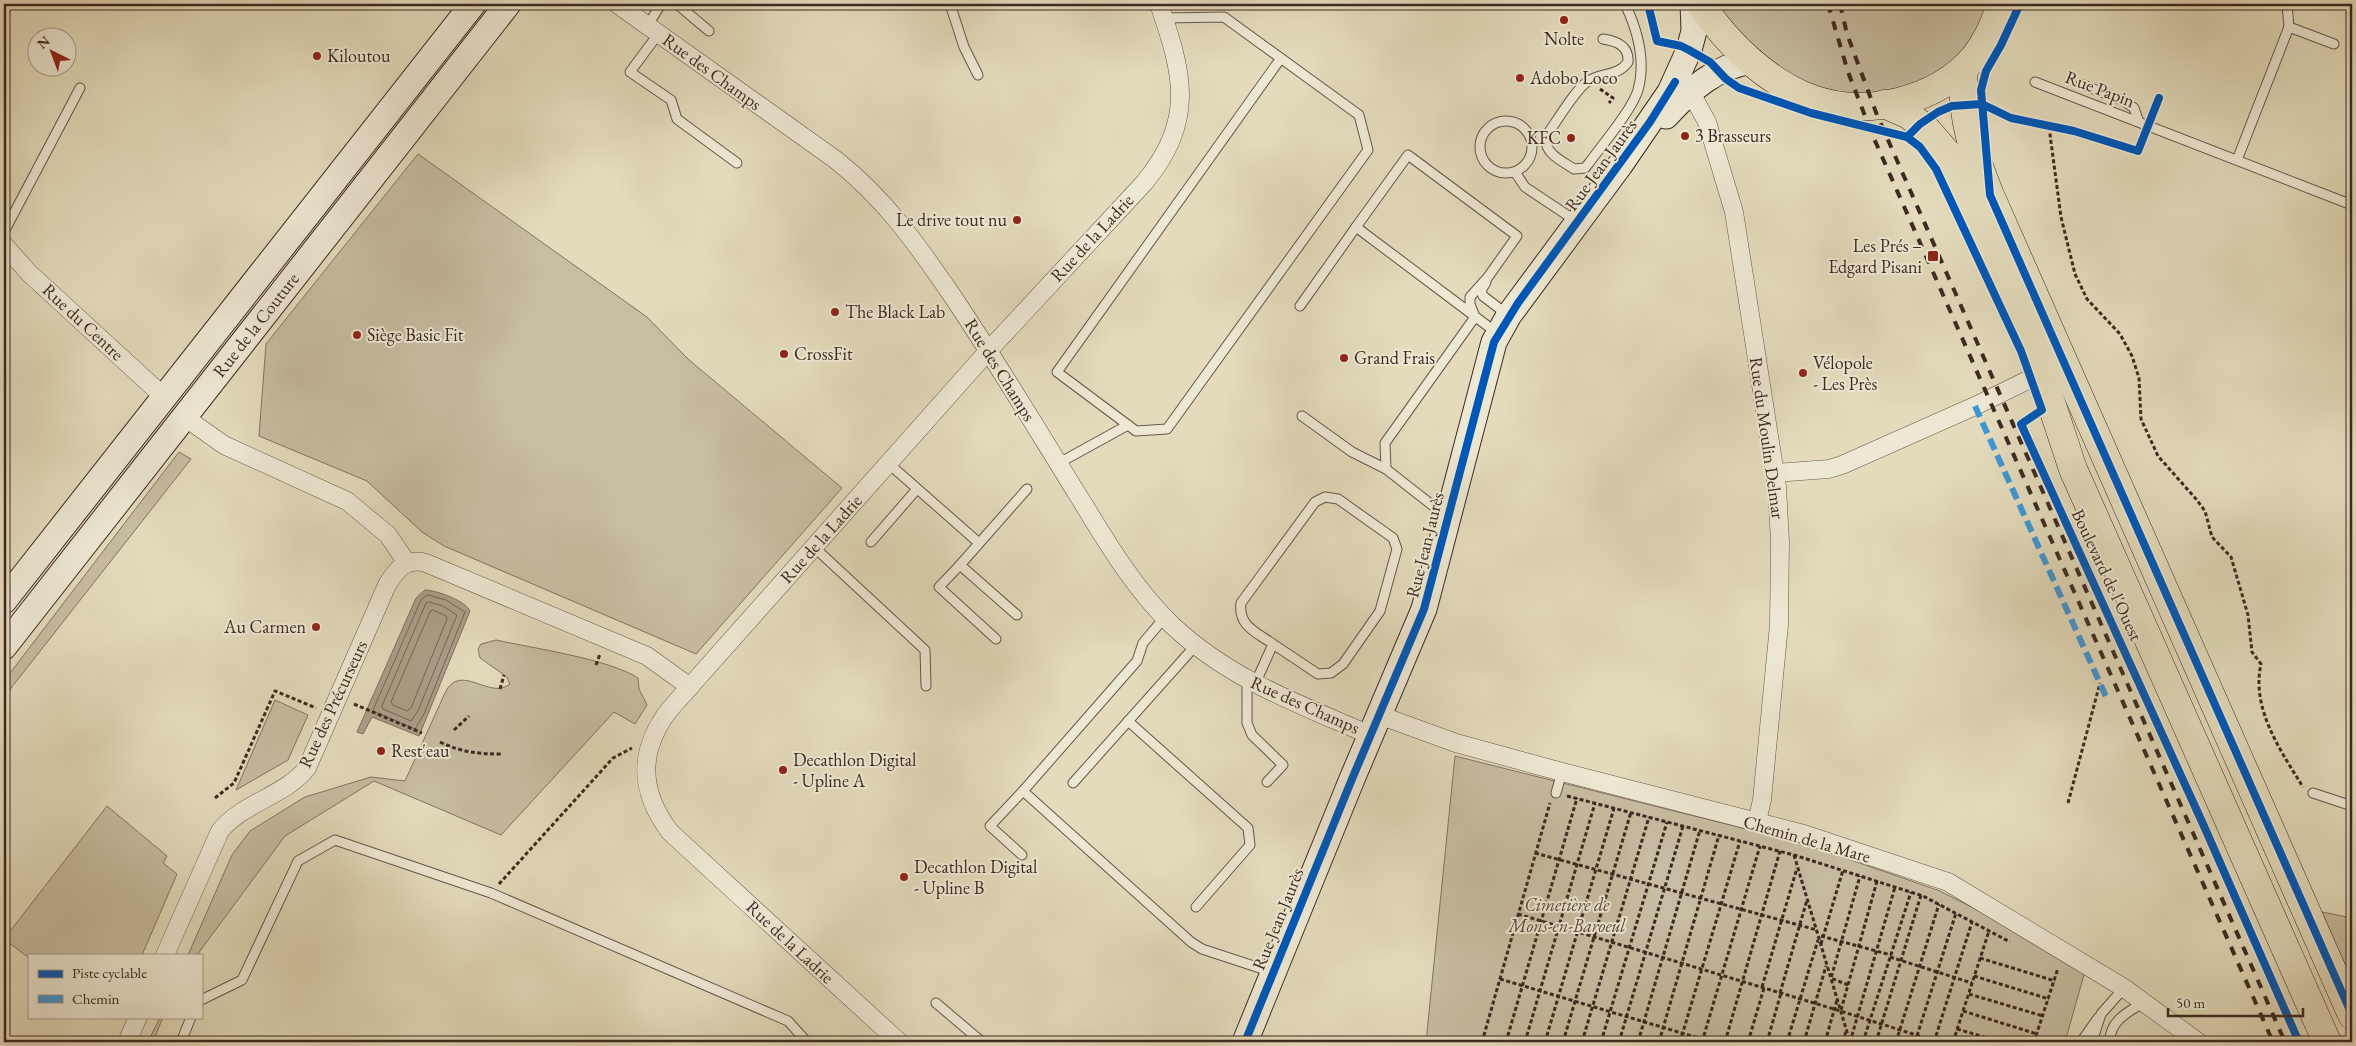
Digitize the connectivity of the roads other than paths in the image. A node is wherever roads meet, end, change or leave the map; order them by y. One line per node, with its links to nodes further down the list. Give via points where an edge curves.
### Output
1 (472, 4): 44 (street, Rue de la Couture)
2 (508, 4): 45 (street, Rue de la Couture)
3 (617, 4): 14 (street, Rue des Champs)
4 (661, 4): 14 (lane)
5 (677, 4): 15 (lane)
6 (950, 4): 22 (lane, via 964,47)
7 (1625, 4): 16 (lane, via 1641,57 1638,90 1585,168 1574,169 1547,149 1546,136 1583,86 1617,72 1628,62 1626,49 1620,43)
8 (1693, 4): 20 (street, Rue Jean Jaurès, via 1694,31)
9 (1701, 4): 19 (main road, via 1725,35)
10 (2001, 4): 21 (main road, via 1987,40)
11 (2287, 4): 13 (lane)
12 (1162, 11): 18 (lane, via 1224,16); 42 (street, Rue de la Ladrie, via 1178,63 1181,97 1173,135 1162,160)
13 (2289, 27): 17 (lane); 29 (lane)
14 (653, 29): 30 (lane, via 630,72 671,100 677,119); 42 (street, Rue des Champs, via 866,184 913,239)
15 (709, 31)
16 (1603, 39)
17 (2334, 44)
18 (1281, 58): 47 (lane, via 1057,372); 47 (lane, via 1360,115 1368,150 1167,429 1136,431)
19 (1752, 61): 26 (street, Rue Jean Jaurès, via 1718,71); 27 (main road, via 1785,86 1813,100 1845,106)
20 (1684, 65): 26 (street, Rue du Moulin Delmar); 31 (street, Rue Jean Jaurès, via 1670,92)
21 (1964, 68): 27 (main road, via 1932,90); 89 (main road, via 1962,96 1965,118 1990,195)
22 (978, 75)
23 (2035, 82): 28 (lane, Rue Papin)
24 (2081, 84): 28 (lane, via 2124,101 2134,108)
25 (80, 88): 36 (lane)
26 (1689, 92): 31 (street, Rue Jean Jaurès); 51 (street, Rue du Moulin Delmar, via 1707,122 1734,212)
27 (1884, 104): 43 (main road, Boulevard de l'Ouest, via 1902,111 1920,124 1940,144 1952,163)
28 (2139, 122): 29 (lane, Rue Papin)
29 (2237, 160): 33 (lane, Rue Papin)
30 (737, 163)
31 (1620, 165): 34 (street, Rue Jean Jaurès)
32 (1515, 172): 32 (lane, via 1531,156 1531,139 1516,122 1502,121 1487,128 1479,143 1482,159 1493,171 1503,174); 34 (lane, via 1525,187)
33 (2352, 205)
34 (1578, 222): 41 (street, Rue Jean Jaurès)
35 (1356, 227): 38 (lane, via 1408,155 1517,236); 39 (lane); 40 (lane)
36 (4, 232)
37 (4, 245): 44 (street, Rue du Centre, via 29,273)
38 (1488, 277): 40 (lane, via 1470,297); 41 (lane, via 1481,291)
39 (1300, 306)
40 (1475, 316): 41 (lane); 50 (lane, via 1385,443)
41 (1503, 324): 54 (street, Rue Jean Jaurès, via 1486,363)
42 (989, 350): 48 (street, Rue de la Ladrie); 49 (street, Rue des Champs)
43 (2042, 373): 51 (street, via 1842,465); 92 (main road, Boulevard de l'Ouest, via 2073,469)
44 (164, 397): 60 (street, Rue de la Couture)
45 (183, 416): 58 (street, via 224,445 347,501 388,535); 66 (street, Rue de la Couture)
46 (1302, 416): 50 (lane, via 1352,452)
47 (1128, 425): 49 (lane)
48 (888, 463): 53 (lane); 57 (street, Rue de la Ladrie)
49 (1058, 463): 62 (street, Rue des Champs, via 1120,563)
50 (1386, 469): 54 (lane)
51 (1776, 473): 79 (street, Rue du Moulin Delmar, via 1780,542 1779,625 1762,800)
52 (1027, 488): 56 (lane)
53 (917, 489): 55 (lane); 56 (lane)
54 (1448, 518): 71 (street, Rue Jean Jaurès, via 1424,609)
55 (871, 542)
56 (979, 543): 59 (lane)
57 (814, 547): 68 (lane, via 925,650); 69 (street, Rue de la Ladrie)
58 (407, 563): 69 (street, via 426,563 647,656); 82 (street, Rue des Précurseurs, via 396,571 387,585 307,768 298,778 229,821 220,831)
59 (960, 564): 61 (lane); 63 (lane, via 939,587)
60 (4, 601)
61 (1016, 615)
62 (1165, 617): 65 (street, Rue des Champs); 75 (lane, via 1143,642 1137,661)
63 (996, 639)
64 (1273, 644): 64 (lane, via 1243,622 1239,614 1241,602 1315,502 1325,497 1338,498 1393,538 1397,549 1380,611 1343,664 1331,673 1318,674); 67 (lane)
65 (1196, 645): 67 (street, Rue des Champs); 70 (lane)
66 (4, 647)
67 (1251, 682): 71 (street, Rue des Champs, via 1279,697); 73 (lane, via 1248,723 1252,735 1283,764)
68 (926, 686)
69 (690, 687): 96 (street, Rue de la Ladrie, via 658,724 646,755 648,788 657,812 670,832)
70 (1128, 721): 74 (lane); 81 (lane, via 1248,828 1250,845)
71 (1375, 725): 72 (street, Chemin de la Mare, via 1456,742); 83 (street, Rue Jean Jaurès)
72 (1562, 772): 76 (lane); 79 (street, Chemin de la Mare)
73 (1267, 782)
74 (1073, 783)
75 (1023, 791): 80 (lane, via 990,826); 83 (lane, via 1190,942)
76 (1556, 793)
77 (2313, 793): 78 (lane)
78 (2352, 806)
79 (1757, 821): 84 (street, Chemin de la Mare, via 1948,882)
80 (1022, 855)
81 (1196, 907)
82 (165, 954)
83 (1272, 972): 98 (street, Rue Jean Jaurès)
84 (2124, 988): 86 (street, Chemin de la Mare); 88 (lane)
85 (202, 1000): 95 (lane, via 242,980 298,861 335,840 491,893 788,1021)
86 (2145, 1002): 101 (lane, via 2123,1015 2114,1025); 102 (street, Chemin de la Mare)
87 (936, 1003): 97 (lane)
88 (2101, 1014): 99 (lane); 100 (lane)
89 (2352, 1015)
90 (138, 1018): 93 (street)
91 (191, 1018): 94 (lane)
92 (2327, 1041)
93 (127, 1042)
94 (181, 1042)
95 (807, 1042)
96 (899, 1042)
97 (982, 1042)
98 (1245, 1042)
99 (2081, 1042)
100 (2092, 1042)
101 (2110, 1042)
102 (2198, 1042)

